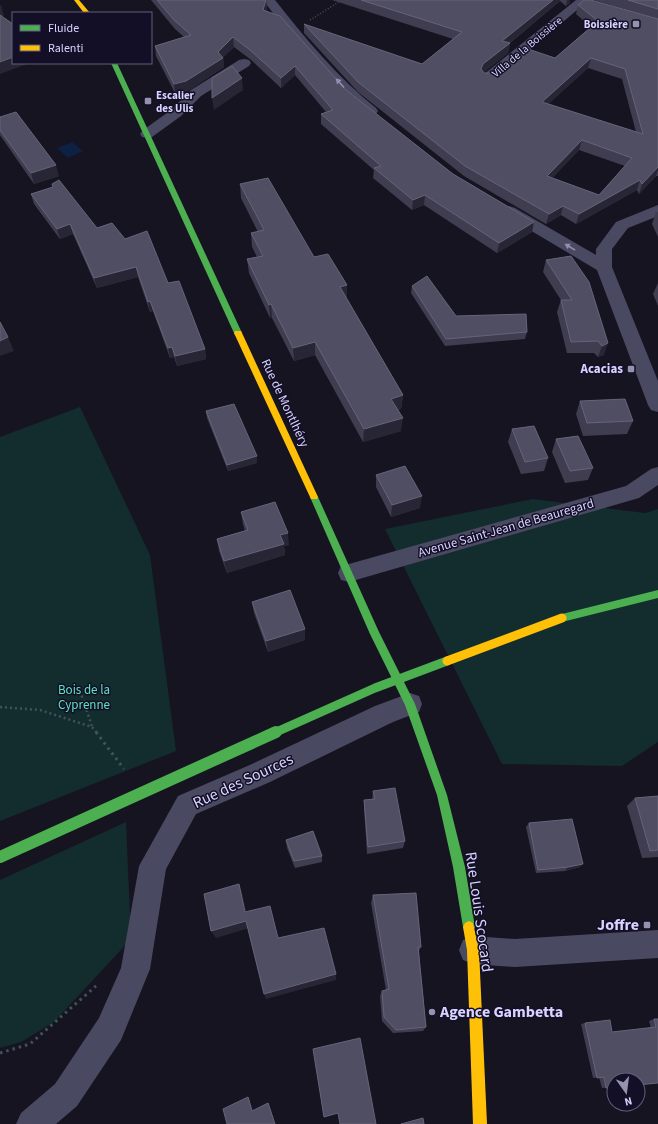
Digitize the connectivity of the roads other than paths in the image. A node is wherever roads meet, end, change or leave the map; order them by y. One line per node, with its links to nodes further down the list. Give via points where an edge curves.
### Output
1 (76, 0): 4 (main road)
2 (269, 0): 8 (street, one-way to 2, via 352,96 293,31)
3 (583, 2): 7 (street, Villa de la Boissière)
4 (86, 12)
5 (244, 63): 9 (street, via 196,93 176,113)
6 (114, 64): 9 (main road, Rue de Montlhéry)
7 (488, 78)
8 (383, 121)
9 (148, 134): 15 (main road, Rue de Montlhéry)
10 (498, 204): 12 (street, one-way to 10)
11 (658, 210): 12 (street, via 622,225 604,249)
12 (604, 268): 13 (street)
13 (658, 406)
14 (658, 475): 15 (street, Avenue Saint-Jean de Beauregard, via 632,492)
15 (349, 573): 17 (main road, Rue de Montlhéry, via 375,634)
16 (658, 594): 19 (main road, bridge, via 562,618 374,688)
17 (410, 704): 18 (main road, Rue de Montlhéry); 22 (street, Rue des Sources, via 187,805 153,866 138,954 110,1029 66,1095)
18 (428, 755): 21 (main road, Rue Louis Scocard, via 442,795 459,867)
19 (0, 857)
20 (658, 944): 21 (street, via 515,953)
21 (473, 950): 23 (main road, Rue Louis Scocard)
22 (32, 1124)
23 (480, 1124)

